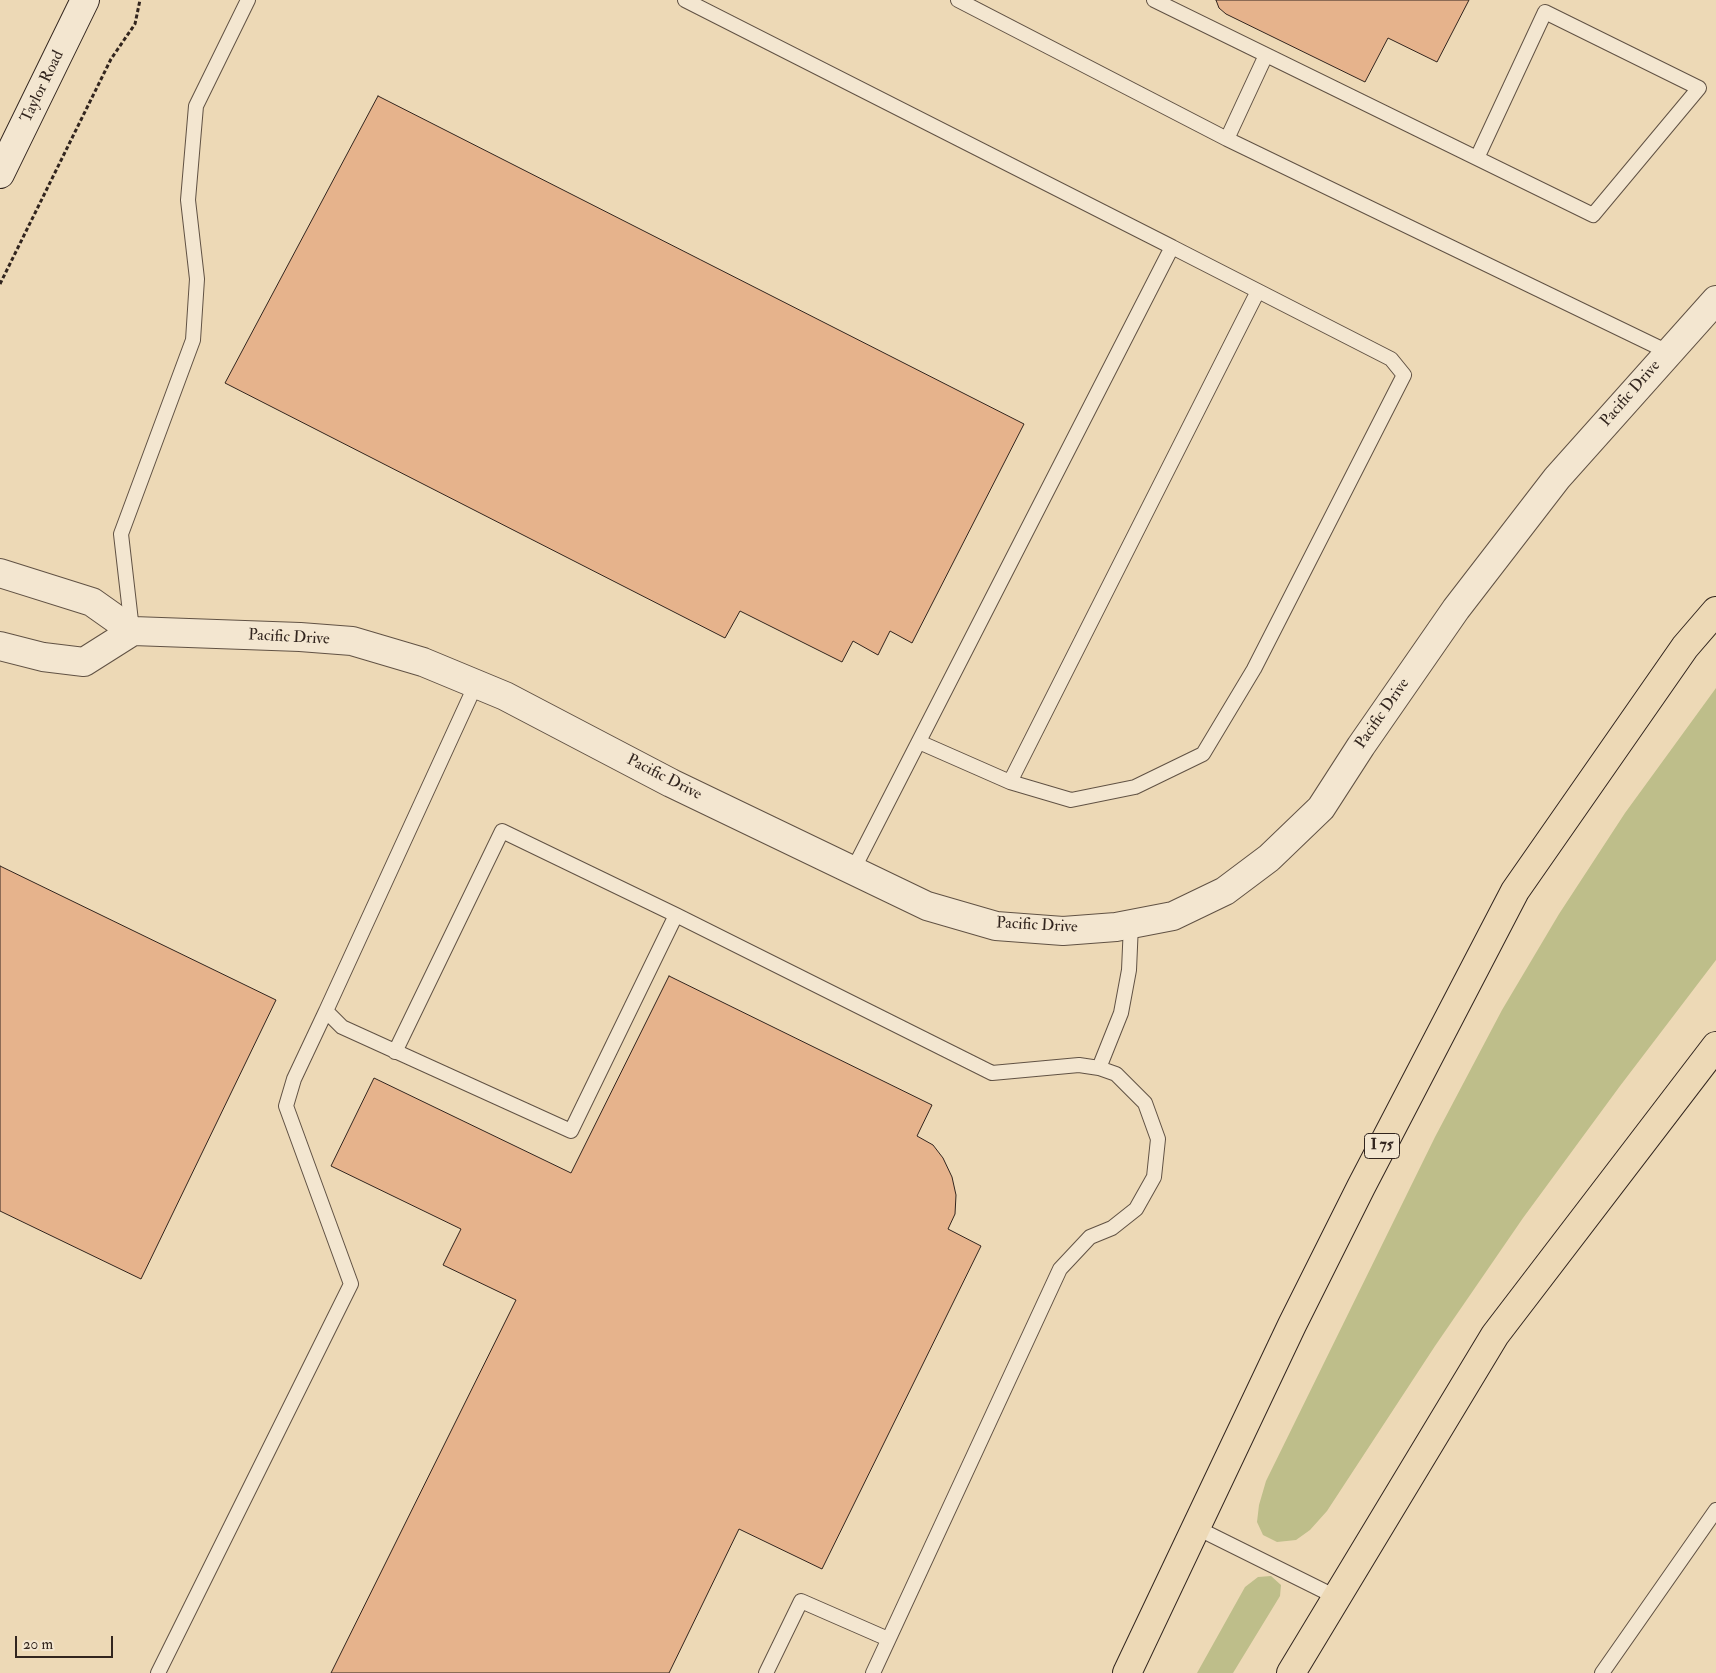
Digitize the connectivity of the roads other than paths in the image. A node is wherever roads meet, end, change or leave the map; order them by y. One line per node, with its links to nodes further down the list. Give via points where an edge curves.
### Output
1 (85, 0): 9 (street, Taylor Road)
2 (248, 0): 16 (lane, via 196,106 188,200 196,279 193,340 121,534)
3 (685, 0): 10 (lane)
4 (958, 0): 7 (lane)
5 (1154, 0): 6 (lane)
6 (1266, 55): 7 (lane); 8 (lane)
7 (1227, 139): 13 (lane)
8 (1477, 158): 8 (lane, via 1593,215 1699,88 1545,12)
9 (0, 174)
10 (1172, 248): 11 (lane); 19 (lane)
11 (1258, 291): 20 (lane); 20 (lane, via 1391,358 1404,375 1254,669 1203,754 1135,787 1072,800)
12 (1716, 300): 13 (street, Pacific Drive)
13 (1668, 352): 23 (street, Pacific Drive, via 1557,478 1462,601 1321,808 1269,858 1225,892 1172,916)
14 (0, 573): 16 (street, via 92,602)
15 (1716, 611): 29 (highway, I 75, via 1685,647 1515,891 1292,1325)
16 (132, 631): 17 (street, via 84,662 43,657); 18 (street, Pacific Drive, via 352,641 423,662)
17 (0, 646)
18 (476, 684): 21 (street, Pacific Drive, via 671,783); 24 (lane)
19 (919, 742): 20 (lane); 21 (lane)
20 (1010, 782)
21 (853, 870): 23 (street, Pacific Drive, via 927,906 996,926 1063,931)
22 (676, 915): 26 (lane, via 571,1131); 26 (lane, via 502,831); 27 (lane, via 992,1073 1079,1065)
23 (1131, 924): 27 (lane, via 1129,970 1121,1013)
24 (326, 1011): 26 (lane, via 342,1027); 32 (lane, via 294,1079 286,1106 350,1284)
25 (1716, 1046): 30 (highway, via 1495,1335)
26 (395, 1052)
27 (1099, 1068): 31 (lane, via 1116,1074 1145,1104 1158,1139 1154,1177 1136,1209 1112,1228 1090,1237 1060,1269)
28 (1716, 1510): 37 (lane)
29 (1197, 1528): 30 (lane); 35 (highway, I 75)
30 (1336, 1598): 36 (highway)
31 (888, 1639): 33 (lane, via 801,1601); 34 (lane)
32 (158, 1673)
33 (766, 1673)
34 (872, 1673)
35 (1127, 1673)
36 (1291, 1673)
37 (1602, 1673)

